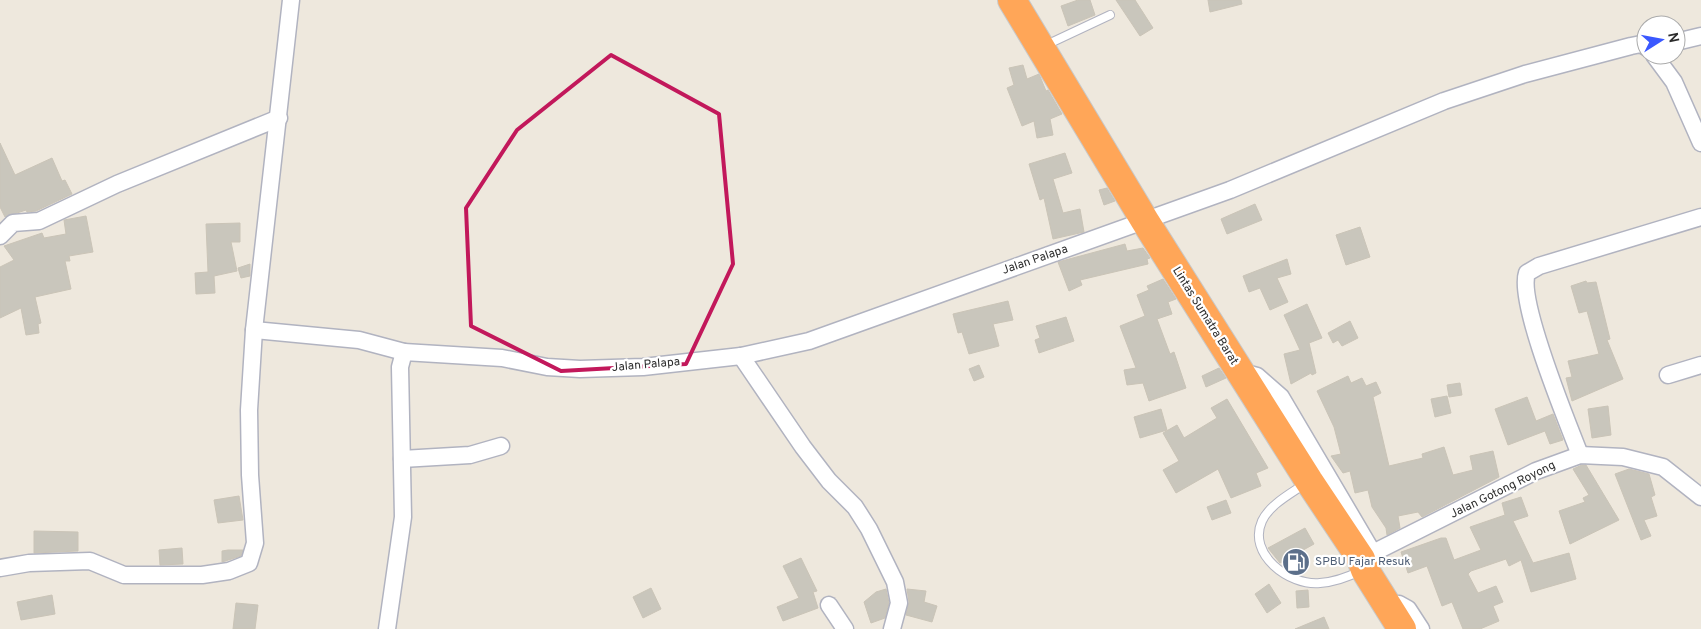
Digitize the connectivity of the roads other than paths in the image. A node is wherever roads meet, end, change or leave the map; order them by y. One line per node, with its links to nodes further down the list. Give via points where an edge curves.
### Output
1 (291, 0): 9 (street)
2 (1012, 0): 7 (highway, Lintas Sumatra Barat)
3 (1110, 15): 7 (lane)
4 (1701, 36): 5 (street)
5 (1686, 40)
6 (1636, 45): 12 (street, Jalan Palapa, via 1483,87 1230,190)
7 (1042, 47): 12 (highway, Lintas Sumatra Barat)
8 (1661, 65): 10 (street, via 1674,82)
9 (279, 118): 13 (street, via 126,180 39,221 13,223); 14 (street)
10 (1701, 143)
11 (1701, 217): 21 (street, via 1539,266 1527,273 1524,286 1539,346)
12 (1145, 220): 16 (street, Jalan Palapa, via 809,341); 18 (highway, Lintas Sumatra Barat)
13 (0, 236)
14 (254, 330): 15 (street, Jalan Palapa, via 359,340); 26 (street, via 250,475 255,543 249,563 229,571 202,575 124,574 90,561 29,563)
15 (404, 352): 16 (street, Jalan Palapa, via 502,358 580,370 644,368); 22 (street, via 400,366)
16 (741, 356): 31 (street, via 803,447 830,482 855,507 869,529 895,582 899,603)
17 (1701, 365): 19 (street)
18 (1240, 372): 23 (highway, Lintas Sumatra Barat); 25 (street, via 1257,376 1281,397)
19 (1668, 374)
20 (501, 446): 22 (street, via 470,454)
21 (1580, 455): 24 (street, Jalan Gotong Royong, via 1623,457 1663,467); 25 (street, Jalan Gotong Royong, via 1536,471)
22 (402, 459): 29 (street, via 403,517)
23 (1309, 481): 25 (highway, Lintas Sumatra Barat); 25 (lane, via 1277,504 1263,519 1259,531 1264,552 1278,571 1296,580 1319,584 1344,578)
24 (1701, 496)
25 (1366, 560): 28 (highway, Lintas Sumatra Barat)
26 (0, 568)
27 (829, 606): 30 (street)
28 (1387, 606): 32 (highway, Lintas Sumatra Barat); 33 (street, via 1399,604 1408,609)
29 (387, 629)
30 (845, 629)
31 (892, 629)
32 (1402, 629)
33 (1421, 629)

